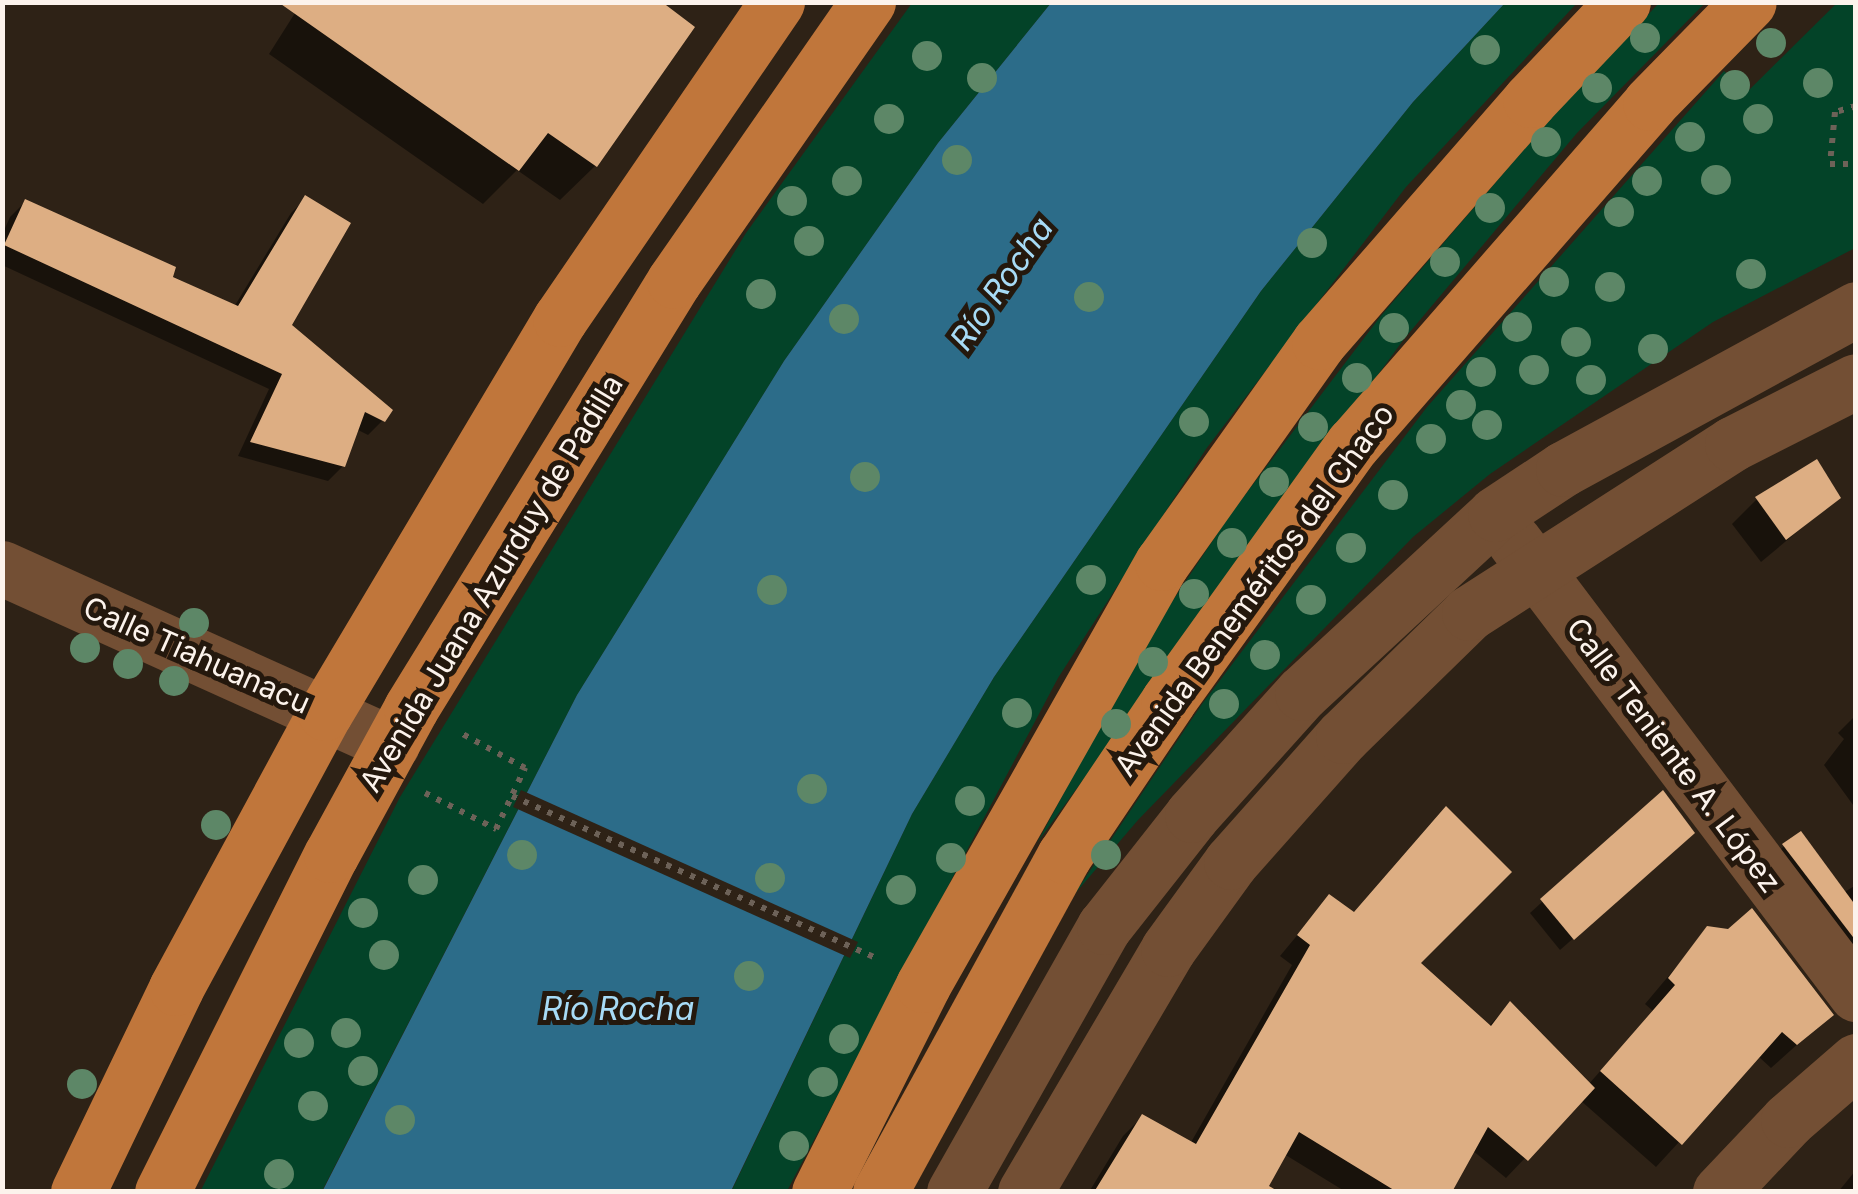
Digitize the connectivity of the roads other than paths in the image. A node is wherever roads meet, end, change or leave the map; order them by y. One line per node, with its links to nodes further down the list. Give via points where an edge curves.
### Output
1 (777, 2): 10 (main road, via 560,319)
2 (868, 2): 11 (main road, Avenida Juana Azurduy de Padilla, via 674,281)
3 (1623, 2): 16 (main road, via 1319,342 1162,563 923,985)
4 (1749, 2): 17 (main road, Avenida Beneméritos del Chaco, via 1650,103 1341,460 1064,856)
5 (1856, 309): 7 (street, via 1562,469)
6 (1856, 381): 9 (street, via 1732,444)
7 (1495, 514): 9 (street, Calle Teniente A. López); 18 (street, via 1302,693 1192,815 1104,927)
8 (2, 568): 10 (street, Calle Tiahuanacu)
9 (1534, 570): 12 (street, Calle Teniente A. López); 19 (street, via 1469,614 1343,736 1230,862 1168,949)
10 (325, 712): 11 (street, Calle Tiahuanacu); 14 (main road, via 176,988)
11 (400, 764): 15 (main road, Avenida Juana Azurduy de Padilla, via 331,854)
12 (1856, 994)
13 (1856, 1061): 20 (street)
14 (78, 1192)
15 (162, 1192)
16 (819, 1192)
17 (880, 1192)
18 (954, 1192)
19 (1025, 1192)
20 (1720, 1192)

